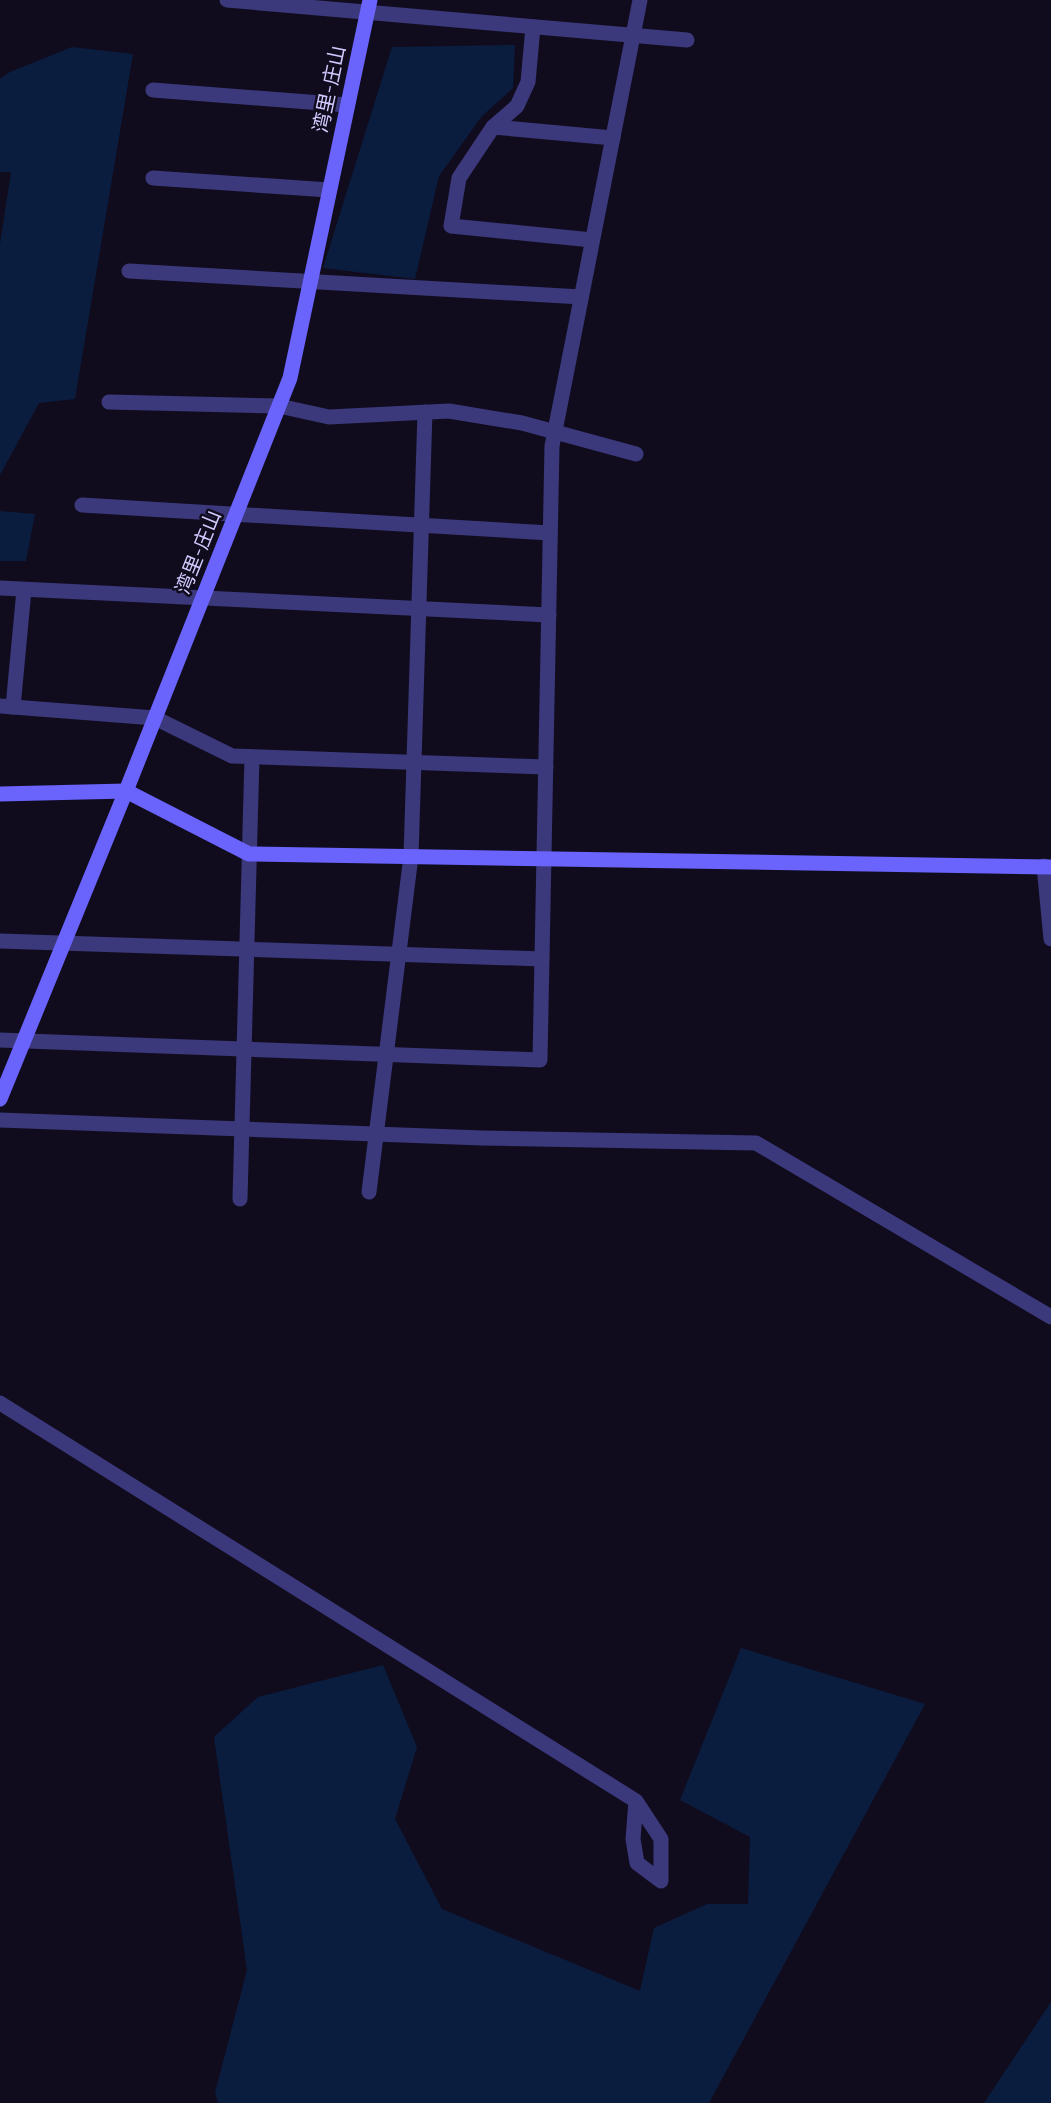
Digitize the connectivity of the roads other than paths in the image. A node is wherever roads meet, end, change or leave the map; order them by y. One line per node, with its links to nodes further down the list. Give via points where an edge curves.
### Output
1 (227, 0): 3 (street)
2 (640, 0): 5 (street)
3 (368, 6): 4 (street); 8 (main road, 湾里-庄山)
4 (532, 27): 5 (street); 9 (street, via 528,82 517,106)
5 (633, 36): 6 (street); 10 (street)
6 (687, 40)
7 (153, 90): 8 (street)
8 (347, 105): 12 (main road, 湾里-庄山)
9 (493, 127): 10 (street); 13 (street, via 459,178 451,226)
10 (613, 138): 13 (street)
11 (153, 178): 12 (street)
12 (329, 190): 15 (main road, 湾里-庄山)
13 (592, 240): 16 (street)
14 (129, 272): 15 (street)
15 (310, 282): 16 (street); 18 (main road, 湾里-庄山, via 290,378)
16 (581, 297): 20 (street)
17 (109, 402): 18 (street)
18 (279, 406): 19 (street, via 329,417); 23 (main road, 湾里-庄山)
19 (425, 412): 20 (street, via 449,411); 24 (street)
20 (555, 432): 21 (street); 25 (street)
21 (636, 454)
22 (82, 505): 23 (street)
23 (236, 514): 24 (street); 28 (main road, 湾里-庄山)
24 (421, 525): 25 (street); 29 (street)
25 (550, 533): 30 (street)
26 (0, 588): 27 (street)
27 (24, 590): 28 (street); 31 (street)
28 (202, 598): 29 (street); 32 (main road, 湾里-庄山)
29 (418, 609): 30 (street); 34 (street)
30 (549, 615): 35 (street)
31 (6, 706): 32 (street)
32 (155, 718): 33 (street, via 232,756); 36 (main road, 湾里-庄山)
33 (252, 757): 34 (street); 38 (street)
34 (414, 762): 35 (street); 39 (street)
35 (546, 767): 40 (street)
36 (126, 791): 37 (main road); 38 (main road); 44 (main road, 湾里-庄山)
37 (0, 794)
38 (249, 854): 39 (main road); 45 (street)
39 (411, 856): 40 (main road); 46 (street)
40 (544, 858): 41 (main road); 47 (street)
41 (1047, 867): 42 (street)
42 (1051, 939)
43 (0, 941): 44 (street)
44 (64, 943): 45 (street); 49 (main road, 湾里-庄山)
45 (246, 949): 46 (street); 50 (street)
46 (399, 954): 47 (street); 51 (street)
47 (542, 958): 51 (street, via 540,1060)
48 (0, 1040): 49 (street)
49 (24, 1041): 50 (street); 52 (main road, 湾里-庄山)
50 (244, 1049): 51 (street); 54 (street)
51 (386, 1055): 55 (street)
52 (0, 1099)
53 (0, 1120): 54 (street)
54 (242, 1129): 55 (street); 57 (street)
55 (376, 1134): 56 (street); 58 (street, via 756,1143)
56 (369, 1192)
57 (240, 1199)
58 (1051, 1317)
59 (0, 1403): 60 (street)
60 (636, 1801)

